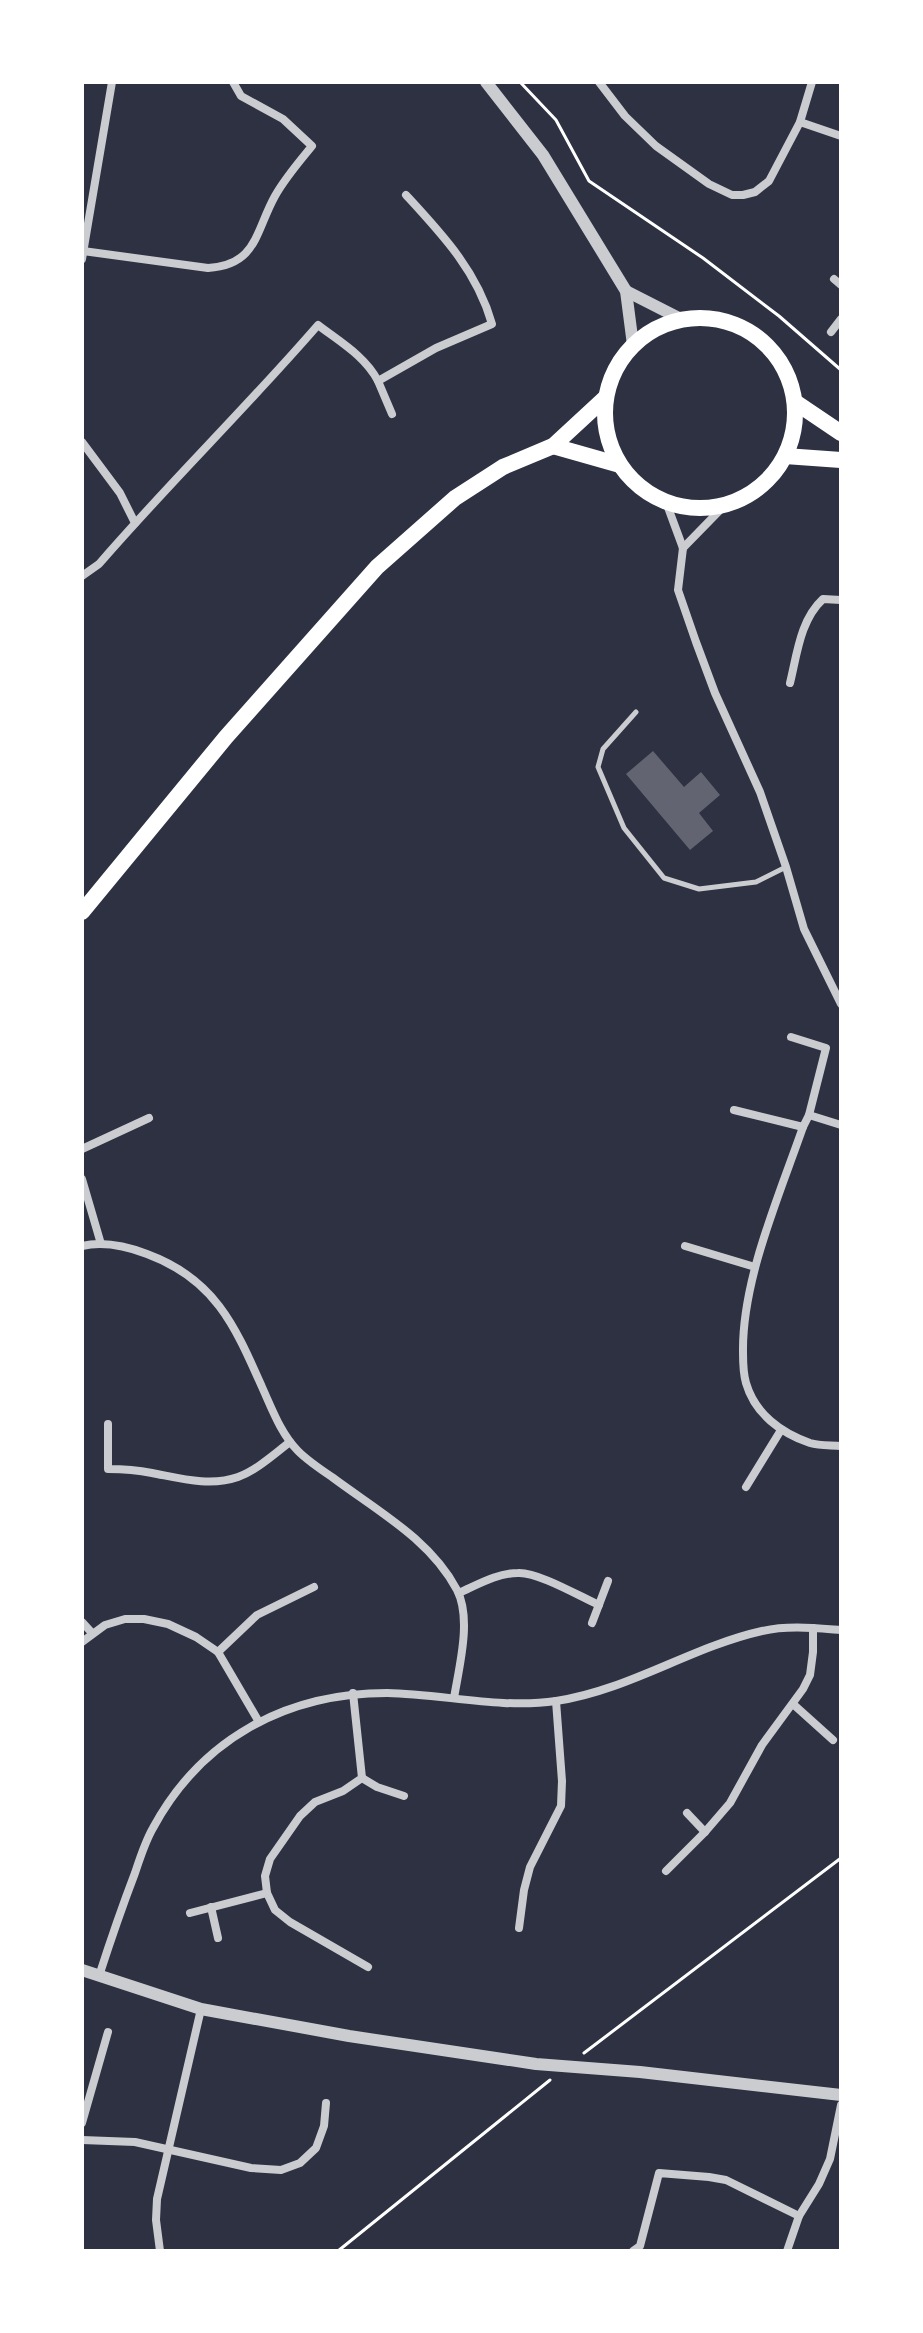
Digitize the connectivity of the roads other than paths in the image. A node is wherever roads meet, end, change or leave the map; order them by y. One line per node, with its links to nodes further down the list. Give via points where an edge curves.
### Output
1 (233, 82): 9 (street, via 241,96 283,119 312,146 275,197 249,252 225,267 208,268)
2 (486, 82): 10 (street, via 543,155)
3 (599, 82): 6 (street, via 656,146 732,195 755,192 769,181)
4 (812, 82): 6 (street)
5 (108, 83): 9 (street)
6 (800, 122): 7 (street)
7 (841, 136)
8 (406, 195): 15 (street, via 450,242 484,297 492,324)
9 (83, 255)
10 (626, 291): 11 (street); 14 (street)
11 (681, 319): 14 (main road); 17 (main road, via 720,319 755,334 781,361)
12 (841, 319): 13 (street)
13 (831, 332)
14 (633, 345): 16 (main road, via 614,372)
15 (378, 381): 18 (street); 27 (street, via 353,351 318,325)
16 (606, 397): 21 (main road); 24 (main road, via 606,432)
17 (795, 402): 19 (main road); 22 (main road)
18 (392, 414)
19 (841, 433)
20 (82, 442): 27 (street)
21 (553, 446): 24 (main road); 34 (main road, via 503,467 455,498 377,567 226,737)
22 (785, 456): 23 (main road); 26 (main road, via 755,491)
23 (841, 460)
24 (620, 465): 25 (main road, via 636,484)
25 (666, 502): 26 (main road, via 692,508); 28 (street)
26 (725, 505): 28 (street)
27 (135, 523): 29 (street)
28 (683, 548): 33 (street, via 678,590)
29 (82, 576)
30 (841, 600): 31 (street, via 823,599 814,607)
31 (790, 683)
32 (636, 712): 33 (lane, via 603,749 598,767 624,828 664,878 699,889 756,882)
33 (786, 867): 35 (street, via 804,929)
34 (82, 912)
35 (841, 1004)
36 (791, 1037): 38 (street, via 826,1048)
37 (734, 1110): 41 (street)
38 (809, 1115): 40 (street); 41 (street)
39 (149, 1118): 42 (street)
40 (841, 1125)
41 (803, 1127): 47 (street)
42 (82, 1149)
43 (82, 1179): 44 (street)
44 (101, 1244): 45 (street); 50 (street, via 157,1258 200,1283 226,1314)
45 (82, 1246)
46 (685, 1246): 47 (street)
47 (755, 1267): 49 (street, via 743,1334 743,1371 765,1417)
48 (108, 1424): 50 (street, via 108,1469 184,1480 238,1477)
49 (781, 1430): 51 (street, via 813,1444); 52 (street)
50 (290, 1442): 55 (street, via 428,1550)
51 (841, 1446)
52 (746, 1487)
53 (608, 1581): 56 (street)
54 (314, 1587): 63 (street, via 257,1615)
55 (459, 1593): 56 (street, via 518,1572); 65 (street, via 464,1633)
56 (599, 1605): 58 (street)
57 (82, 1622): 61 (street)
58 (592, 1623)
59 (813, 1628): 60 (street); 66 (street, via 765,1630 715,1644 618,1685); 67 (street, via 810,1675)
60 (841, 1630)
61 (92, 1633): 62 (street); 63 (street, via 125,1619 144,1619 168,1624)
62 (82, 1642)
63 (218, 1652): 68 (street)
64 (353, 1693): 65 (street); 68 (street, via 299,1705); 70 (street)
65 (454, 1698): 66 (street)
66 (556, 1701): 78 (street, via 561,1806 530,1867)
67 (793, 1704): 69 (street); 73 (street, via 762,1745 730,1803)
68 (259, 1722): 82 (street, via 199,1763 171,1797 151,1831)
69 (833, 1740)
70 (362, 1778): 71 (street); 75 (street, via 315,1802 300,1816 270,1859)
71 (404, 1796)
72 (687, 1813): 73 (street)
73 (705, 1832): 74 (street)
74 (666, 1871)
75 (267, 1893): 76 (street); 80 (street, via 275,1910 290,1922)
76 (211, 1907): 77 (street); 79 (street)
77 (190, 1913)
78 (519, 1928)
79 (218, 1938)
80 (368, 1967)
81 (82, 1970): 82 (street)
82 (99, 1976): 83 (street)
83 (201, 2009): 85 (street, via 536,2064); 90 (street)
84 (108, 2032): 88 (street)
85 (841, 2095)
86 (326, 2103): 90 (street, via 316,2148 300,2163 281,2170)
87 (841, 2105): 91 (street, via 830,2159)
88 (82, 2123)
89 (82, 2140): 90 (street)
90 (170, 2148): 92 (street, via 157,2199)
91 (799, 2216): 93 (street, via 726,2180 659,2173 640,2246); 94 (street)
92 (160, 2251)
93 (633, 2251)
94 (787, 2251)

